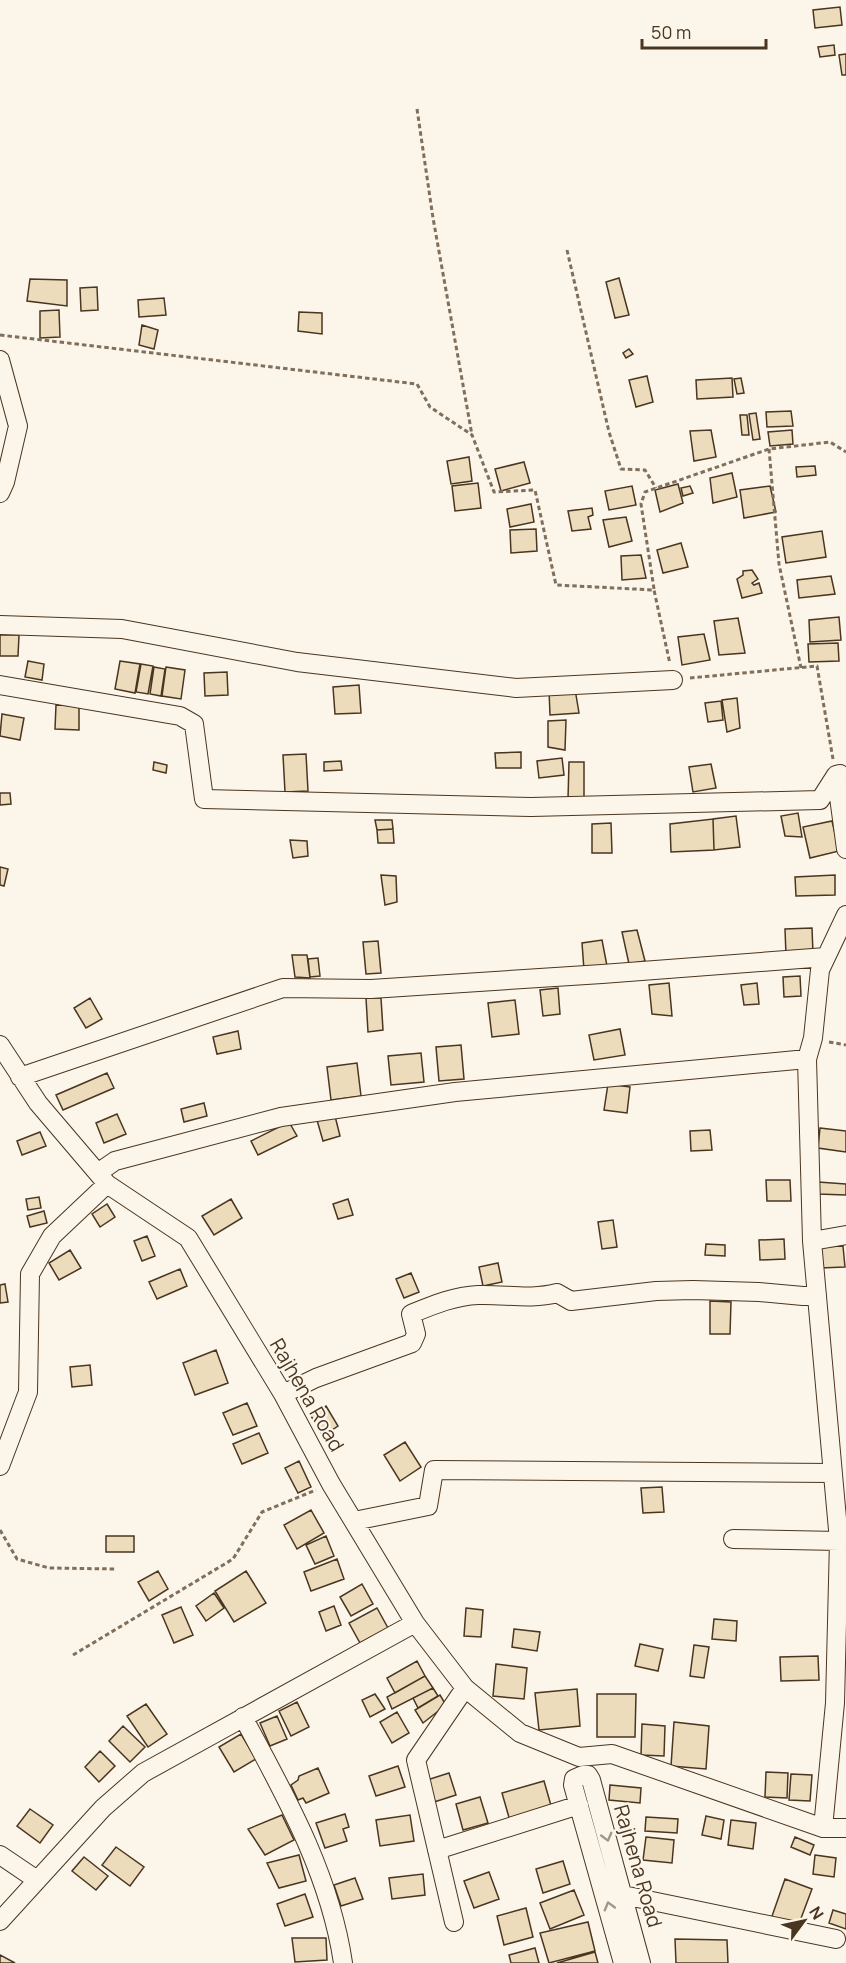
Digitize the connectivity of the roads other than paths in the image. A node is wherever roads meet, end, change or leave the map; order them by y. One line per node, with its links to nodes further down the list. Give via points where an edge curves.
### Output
1 (0, 360): 2 (street, via 18,426)
2 (0, 493)
3 (0, 625): 4 (street, via 122,628 297,662 516,688)
4 (673, 680)
5 (0, 685): 6 (street, via 180,716 194,724 204,799 531,807 820,800)
6 (841, 774): 7 (street)
7 (846, 849)
8 (846, 915): 9 (street)
9 (826, 957): 11 (street, via 820,970); 12 (street, via 371,989 283,988)
10 (0, 1045): 12 (street, Rajhena Road)
11 (807, 1059): 13 (street, via 455,1092 282,1118 115,1161); 15 (street)
12 (20, 1077): 13 (street, Rajhena Road)
13 (103, 1178): 17 (street, Rajhena Road, via 188,1238); 18 (street, via 52,1236 30,1274 28,1392)
14 (846, 1235): 15 (street)
15 (812, 1240): 16 (street)
16 (817, 1295): 17 (street, via 693,1290 571,1301 557,1293 543,1297 478,1295 443,1300 411,1314 416,1334 412,1343); 19 (street)
17 (282, 1394): 20 (street, Rajhena Road)
18 (0, 1466)
19 (833, 1473): 20 (street, via 434,1470 428,1506); 22 (street)
20 (354, 1521): 23 (street, Rajhena Road)
21 (733, 1539): 22 (street)
22 (842, 1540): 26 (street, via 835,1703)
23 (415, 1623): 24 (street, Rajhena Road); 25 (street)
24 (465, 1688): 27 (street, Rajhena Road, via 520,1733); 32 (street, via 416,1760)
25 (243, 1717): 34 (street, via 143,1773 103,1808); 40 (street, via 295,1813 325,1888)
26 (838, 1748): 30 (street)
27 (579, 1757): 28 (street); 30 (street, via 612,1754)
28 (582, 1780): 29 (street, Rajhena Road); 35 (street, Rajhena Road, one-way to 35)
29 (579, 1805): 32 (street); 39 (street, Rajhena Road, one-way to 29)
30 (823, 1828): 31 (street)
31 (846, 1828)
32 (437, 1850): 37 (street)
33 (0, 1855): 34 (street)
34 (37, 1880): 36 (street)
35 (623, 1895): 38 (street); 39 (street, Rajhena Road)
36 (0, 1921)
37 (454, 1922)
38 (836, 1939)
39 (627, 1950): 41 (street, Rajhena Road)
40 (343, 1963)
41 (641, 1963)

